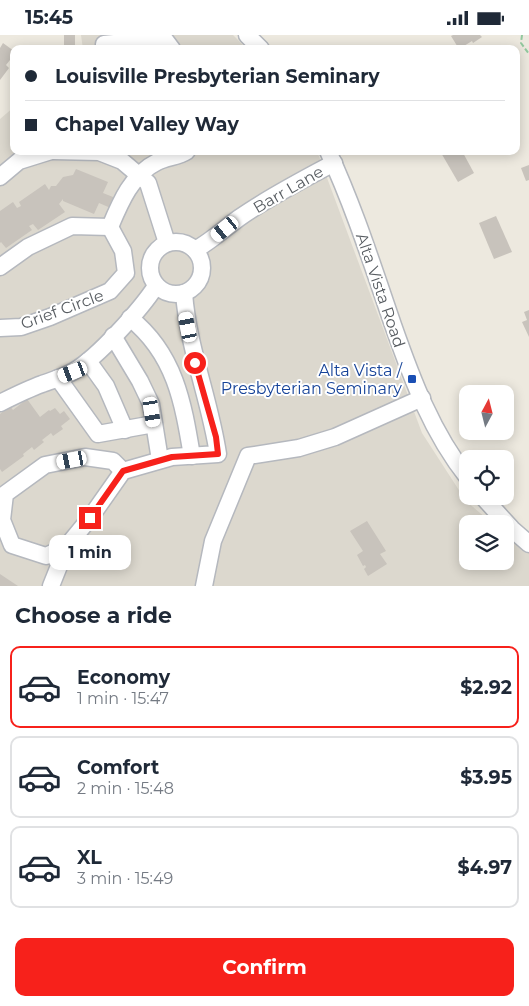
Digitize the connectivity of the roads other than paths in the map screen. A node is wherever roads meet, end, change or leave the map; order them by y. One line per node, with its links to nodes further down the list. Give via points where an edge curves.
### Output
1 (247, 35): 5 (street)
2 (104, 43): 3 (street)
3 (140, 43): 4 (street, via 166,41)
4 (169, 45)
5 (257, 45)
6 (39, 155): 12 (street, via 19,161)
7 (114, 155): 11 (street)
8 (174, 155): 9 (street)
9 (157, 157): 11 (street)
10 (331, 157): 15 (street, Barr Lane); 24 (street, Alta Vista Road, via 348,196 412,379)
11 (140, 175): 13 (street, via 121,200); 14 (street, via 148,183)
12 (0, 177)
13 (110, 227): 16 (street, via 72,226 28,247); 20 (street, Grief Circle, via 123,251 126,273 110,291 22,327)
14 (167, 243): 15 (street, via 182,243); 17 (street, via 155,251 149,265)
15 (195, 250): 18 (street, via 202,271 196,285)
16 (0, 267)
17 (156, 286): 18 (street, via 169,294); 19 (street)
18 (184, 293): 28 (street, via 195,363 218,454)
19 (130, 318): 21 (street); 28 (street, via 152,338 169,364 181,397)
20 (0, 328)
21 (113, 337): 22 (street); 26 (street, via 144,388)
22 (88, 361): 23 (street); 27 (street, via 106,387)
23 (58, 378): 25 (street); 27 (street, via 95,433)
24 (422, 398): 30 (street, Alta Vista Road, via 432,423); 36 (street, via 335,437 299,448 248,455 213,541)
25 (0, 403)
26 (154, 424): 27 (street); 29 (street)
27 (125, 430)
28 (192, 456): 29 (street)
29 (160, 460): 31 (street)
30 (459, 465)
31 (123, 471): 34 (street); 34 (street, via 113,461 85,457 45,465 5,493 2,520 12,545 46,555)
32 (490, 505): 33 (street)
33 (529, 544)
34 (67, 546): 35 (street)
35 (51, 586)
36 (204, 586)

